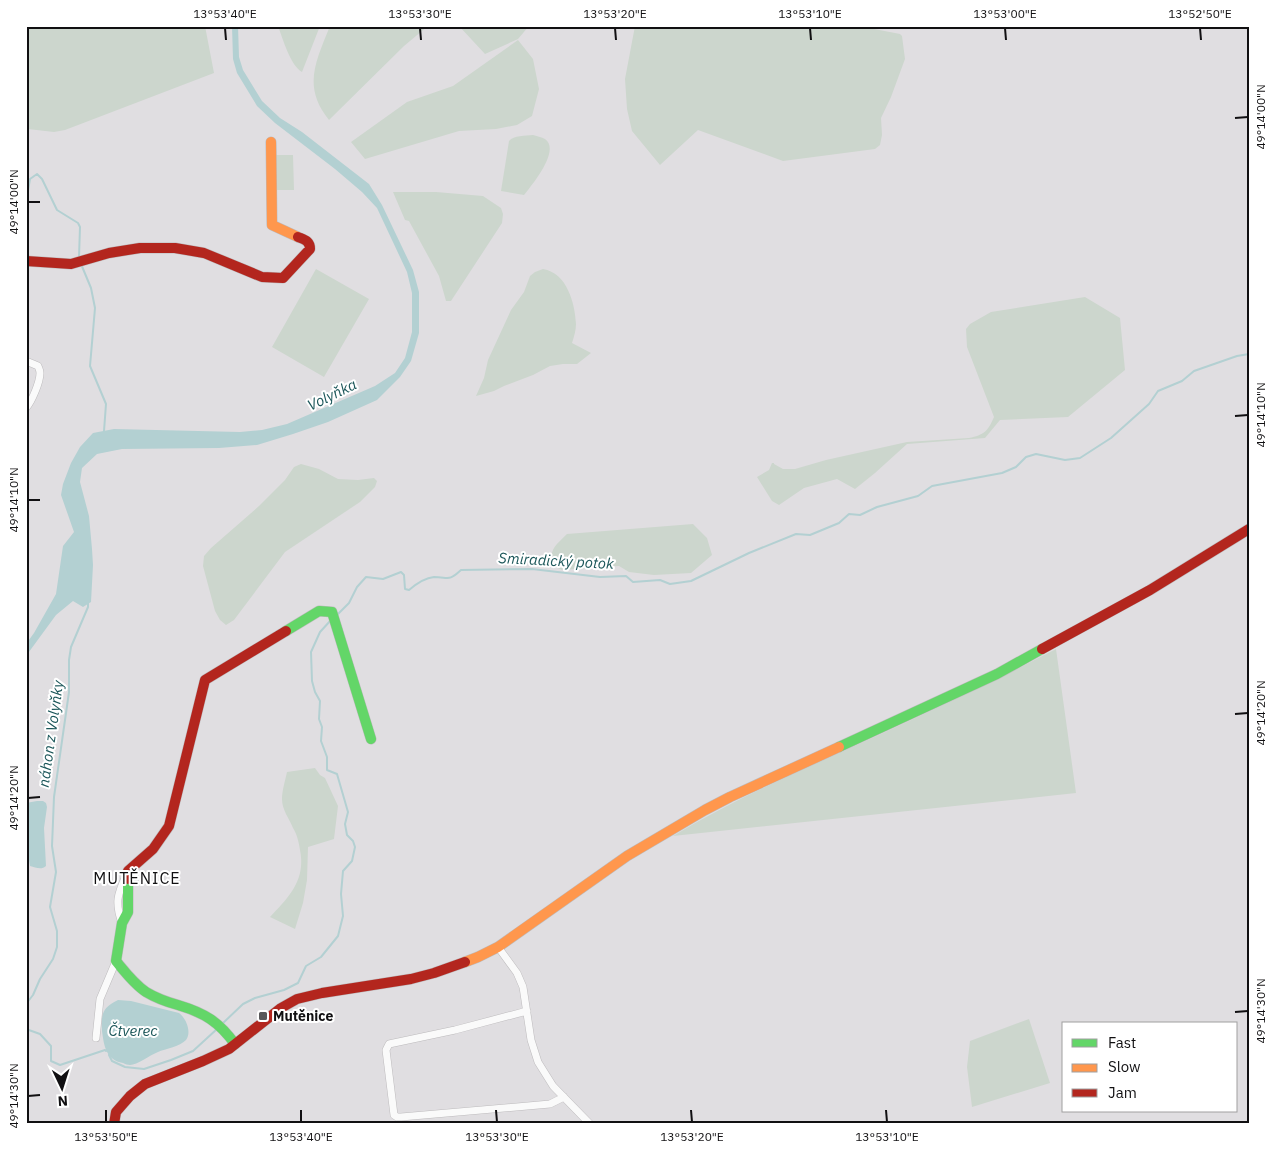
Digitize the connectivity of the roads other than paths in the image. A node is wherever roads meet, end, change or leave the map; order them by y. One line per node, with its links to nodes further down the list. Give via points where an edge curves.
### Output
1 (271, 142): 2 (street, via 272,225 308,241 310,245 310,249 283,278 262,277 204,253 175,248 109,252 71,264)
2 (26, 261)
3 (26, 361): 4 (street, via 41,371 31,403)
4 (26, 408)
5 (1249, 529): 7 (street, via 1150,590 997,674 705,810 627,856)
6 (371, 739): 8 (street, via 332,612 320,611 204,680 168,826 153,849 128,871 128,912 122,923)
7 (498, 947): 9 (street, via 517,973); 11 (street, via 456,966 411,979 298,999 281,1008)
8 (116, 961): 10 (street, via 100,999); 11 (street, via 137,985 152,996 203,1013)
9 (527, 1011): 12 (street, via 538,1062); 13 (street, via 389,1044 386,1050)
10 (96, 1038)
11 (235, 1044): 14 (street, via 145,1084 116,1112)
12 (564, 1097): 13 (street, via 550,1104); 15 (street)
13 (396, 1120)
14 (114, 1124)
15 (590, 1124)

